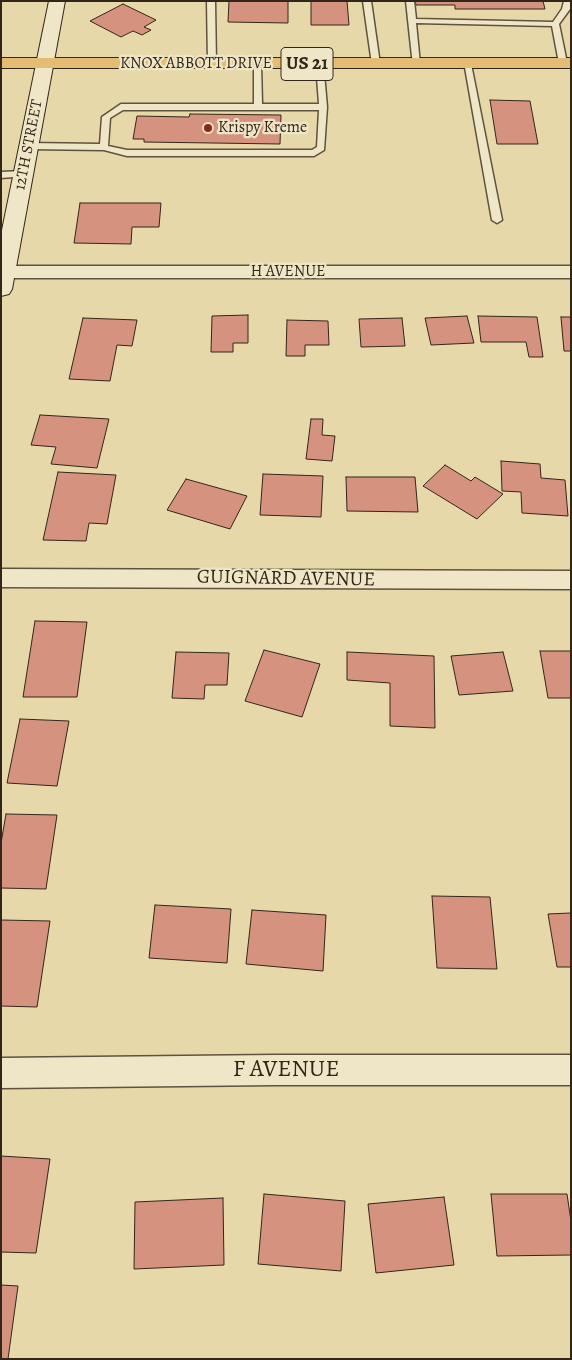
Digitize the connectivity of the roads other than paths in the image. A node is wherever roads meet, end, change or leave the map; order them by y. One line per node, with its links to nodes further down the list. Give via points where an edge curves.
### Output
1 (57, 1): 10 (main road, 12TH STREET)
2 (211, 1): 11 (lane)
3 (367, 1): 14 (lane)
4 (410, 1): 6 (lane)
5 (568, 1): 7 (lane)
6 (412, 21): 7 (lane); 15 (lane)
7 (555, 24): 9 (lane)
8 (1, 63): 10 (main road, KNOX ABBOTT DRIVE / US 21)
9 (567, 63): 16 (main road, KNOX ABBOTT DRIVE / US 21)
10 (44, 64): 11 (main road, KNOX ABBOTT DRIVE / US 21); 19 (main road, 12TH STREET)
11 (212, 64): 12 (main road, KNOX ABBOTT DRIVE / US 21)
12 (257, 64): 13 (main road, KNOX ABBOTT DRIVE / US 21); 17 (lane)
13 (320, 64): 14 (main road, KNOX ABBOTT DRIVE / US 21); 18 (lane)
14 (376, 64): 15 (main road, KNOX ABBOTT DRIVE / US 21)
15 (416, 64): 16 (main road, KNOX ABBOTT DRIVE / US 21)
16 (467, 64): 23 (lane)
17 (258, 107): 18 (lane); 20 (lane, via 121,106 106,117)
18 (323, 107): 20 (lane, via 321,148 314,153 127,153)
19 (28, 146): 20 (lane); 21 (main road, 12TH STREET)
20 (104, 147)
21 (23, 174): 22 (lane); 24 (main road, 12TH STREET)
22 (1, 175)
23 (497, 220)
24 (6, 236): 26 (main road, 12TH STREET)
25 (571, 272): 26 (street, H AVENUE)
26 (3, 281)
27 (1, 578): 28 (street, GUIGNARD AVENUE)
28 (571, 580)
29 (571, 1070): 30 (street, F AVENUE)
30 (1, 1073)

